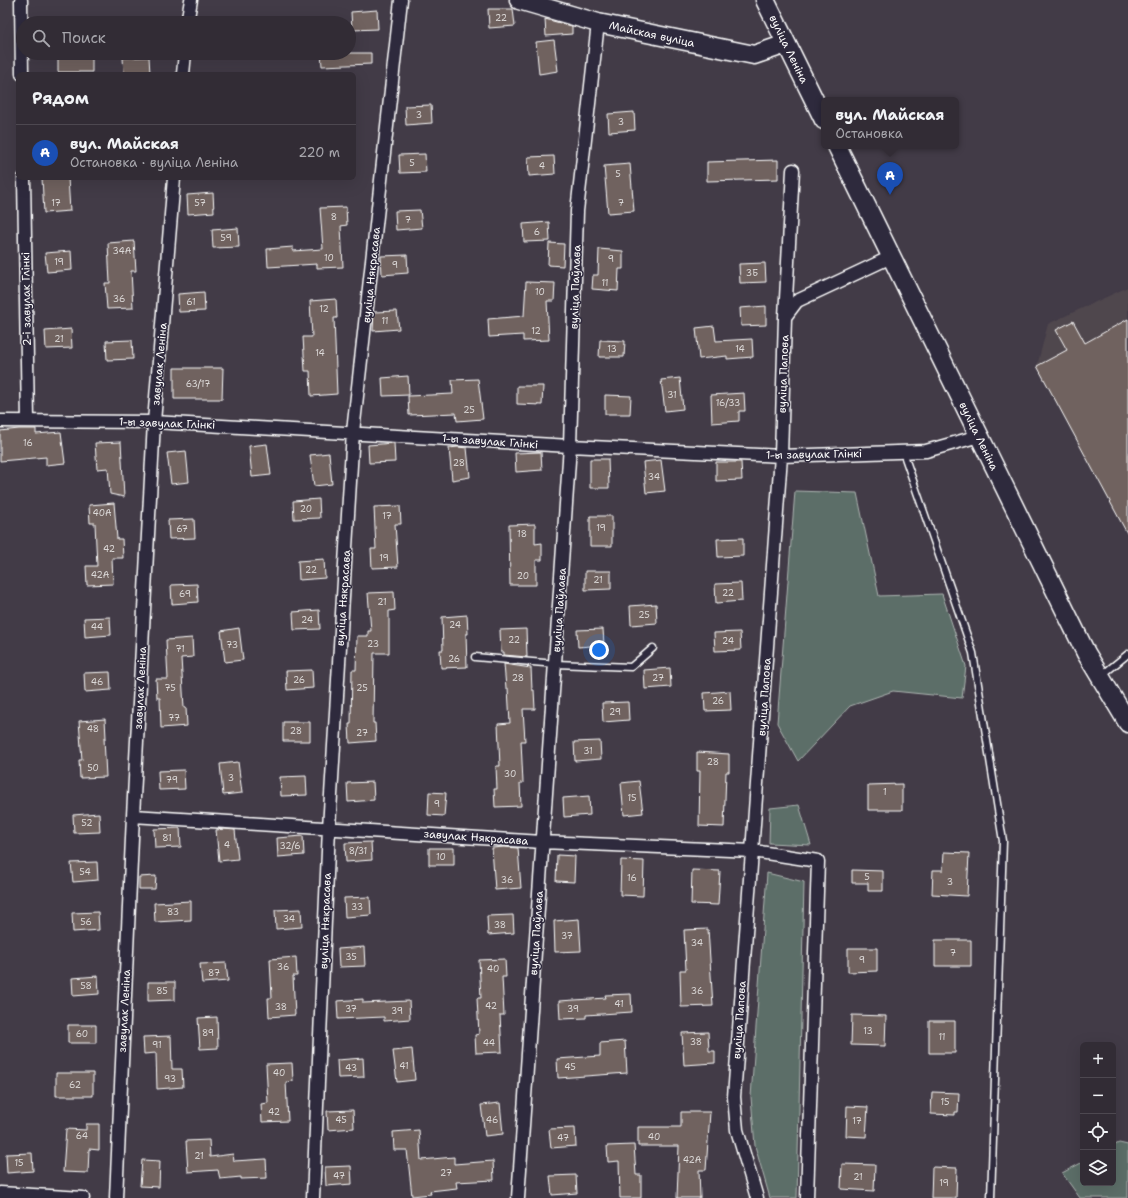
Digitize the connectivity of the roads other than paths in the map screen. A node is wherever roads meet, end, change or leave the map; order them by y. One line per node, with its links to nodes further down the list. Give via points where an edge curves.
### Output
1 (21, 0): 6 (street)
2 (191, 0): 7 (street)
3 (401, 0): 24 (street, вуліца Някрасава)
4 (519, 0): 8 (main road, Майская вуліца)
5 (765, 0): 9 (main road, вуліца Леніна)
6 (21, 16)
7 (188, 16)
8 (598, 23): 9 (main road, Майская вуліца, via 754,55); 26 (street, вуліца Паўлава, via 577,211)
9 (786, 44): 14 (main road, вуліца Леніна)
10 (22, 60): 12 (street)
11 (184, 60): 13 (street)
12 (22, 72)
13 (183, 72)
14 (821, 114)
15 (837, 149): 19 (main road, вуліца Леніна)
16 (793, 170): 20 (street, вуліца Папова)
17 (24, 180): 22 (street, 2-і завулак Глінкі)
18 (174, 180): 23 (street, завулак Леніна)
19 (891, 257): 20 (street, via 797,301); 25 (main road, вуліца Леніна)
20 (785, 317): 28 (street, вуліца Папова)
21 (0, 421): 22 (street, 1-ы завулак Глінкі)
22 (28, 421): 23 (street, 1-ы завулак Глінкі)
23 (154, 422): 24 (street, 1-ы завулак Глінкі); 35 (street, завулак Леніна)
24 (353, 432): 26 (street, 1-ы завулак Глінкі); 36 (street, вуліца Някрасава)
25 (979, 436): 27 (street, 1-ы завулак Глінкі, via 926,451); 33 (main road, вуліца Леніна)
26 (570, 446): 28 (street, 1-ы завулак Глінкі); 32 (street, вуліца Паўлава)
27 (903, 452): 28 (street, 1-ы завулак Глінкі); 46 (lane, via 973,653 1003,841)
28 (781, 456): 38 (street, вуліца Папова)
29 (653, 648): 32 (lane, via 631,667)
30 (1128, 654): 33 (lane)
31 (475, 657): 32 (lane)
32 (556, 664): 37 (street, вуліца Паўлава)
33 (1100, 677): 34 (main road, вуліца Леніна)
34 (1128, 723)
35 (133, 816): 36 (street, завулак Някрасава); 41 (street, завулак Леніна)
36 (329, 828): 37 (street, завулак Някрасава); 42 (street, вуліца Някрасава)
37 (542, 842): 38 (street, завулак Някрасава); 43 (street, вуліца Паўлава)
38 (752, 851): 44 (street, вуліца Папова, via 734,1097 737,1130); 45 (street, завулак Някрасава, via 818,861)
39 (0, 1193): 40 (street)
40 (83, 1198)
41 (116, 1198)
42 (312, 1198)
43 (518, 1198)
44 (757, 1198)
45 (807, 1198)
46 (991, 1198)

